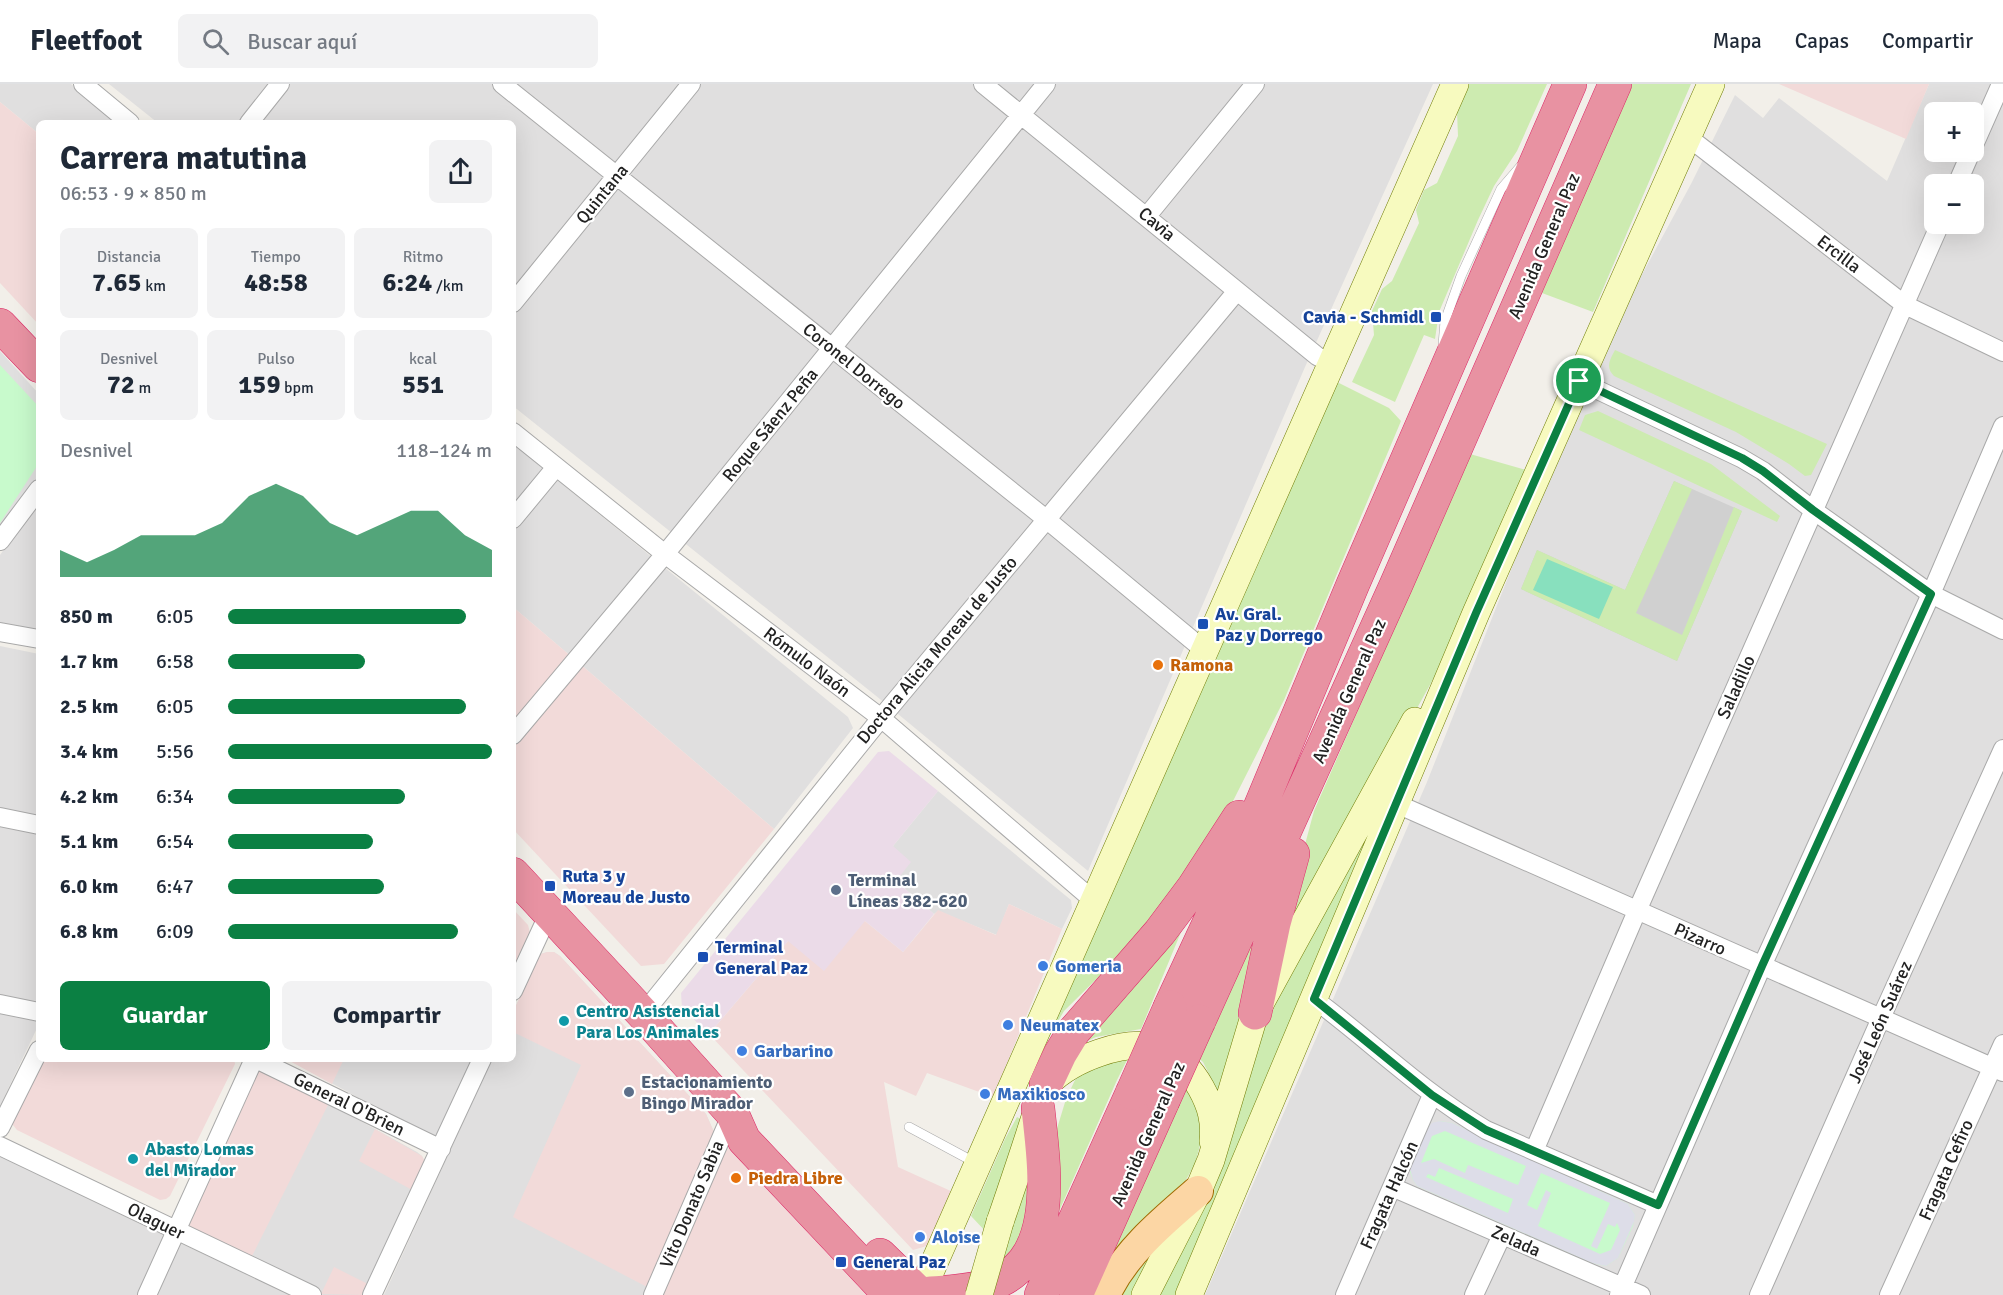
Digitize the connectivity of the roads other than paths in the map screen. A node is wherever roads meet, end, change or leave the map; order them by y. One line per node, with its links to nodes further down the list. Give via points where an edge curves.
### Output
1 (83, 84): 14 (street)
2 (280, 84): 15 (street)
3 (502, 84): 18 (street, Coronel Dorrego)
4 (691, 84): 18 (street, Quintana)
5 (983, 84): 13 (street, Cavia)
6 (1046, 84): 13 (street, Roque Sáenz Peña)
7 (1254, 84): 19 (street)
8 (1455, 84): 28 (street)
9 (1570, 84): 47 (highway, Avenida General Paz)
10 (1615, 84): 49 (highway, Avenida General Paz)
11 (1711, 84): 17 (street)
12 (2001, 84): 16 (street)
13 (1021, 115): 19 (street, Cavia); 25 (street, Roque Sáenz Peña)
14 (126, 120)
15 (251, 120)
16 (1984, 122)
17 (1688, 137): 23 (street, Ercilla); 29 (street)
18 (617, 177): 22 (street, Quintana); 25 (street, Coronel Dorrego)
19 (1146, 216): 21 (street, Cavia)
20 (1936, 234): 23 (street, Saladillo)
21 (1237, 291): 28 (street, Cavia); 36 (street, Doctora Alicia Moreau de Justo)
22 (516, 299)
23 (1905, 305): 26 (street, Ercilla); 34 (street, Saladillo)
24 (0, 326): 27 (highway)
25 (832, 349): 36 (street, Coronel Dorrego); 38 (street, Roque Sáenz Peña)
26 (2003, 352)
27 (36, 363)
28 (1331, 364): 44 (street)
29 (1579, 381): 34 (street, via 1742,458); 40 (street)
30 (2003, 426): 39 (street)
31 (516, 434): 32 (street, Rómulo Naón)
32 (556, 467): 35 (street); 38 (street, Rómulo Naón)
33 (36, 493): 37 (street)
34 (1813, 510): 39 (street); 55 (street, Saladillo)
35 (516, 515)
36 (1046, 519): 44 (street, Coronel Dorrego); 45 (street, Doctora Alicia Moreau de Justo)
37 (0, 541)
38 (665, 554): 45 (street, Rómulo Naón); 46 (street, Roque Sáenz Peña)
39 (1931, 594): 41 (street); 57 (street)
40 (1476, 613): 50 (street); 62 (street)
41 (2003, 630)
42 (0, 632): 43 (street)
43 (36, 638)
44 (1204, 650): 54 (street)
45 (881, 718): 54 (street, Rómulo Naón); 63 (street, Doctora Alicia Moreau de Justo)
46 (516, 731)
47 (1287, 746): 72 (highway, via 1193,888 1074,1031); 93 (highway, Avenida General Paz, bridge)
48 (2003, 750): 64 (street, José León Suárez)
49 (1313, 771): 62 (highway); 94 (highway, Avenida General Paz, bridge)
50 (1397, 804): 55 (street, Pizarro); 59 (street)
51 (0, 817): 52 (street)
52 (36, 824)
53 (516, 877): 56 (highway)
54 (1094, 901): 80 (street)
55 (1637, 911): 57 (street, Pizarro); 78 (street, Saladillo)
56 (550, 916): 58 (street); 63 (highway)
57 (1762, 966): 64 (street, Pizarro); 83 (street)
58 (516, 984)
59 (1314, 999): 71 (street); 97 (street)
60 (0, 1004): 61 (street)
61 (36, 1011)
62 (1255, 1013): 79 (street)
63 (643, 1014): 73 (highway)
64 (1881, 1018): 70 (street, Pizarro); 101 (street, José León Suárez)
65 (2003, 1044): 70 (street, Fragata Cefiro)
66 (36, 1056): 75 (street)
67 (254, 1062): 84 (street)
68 (261, 1062): 77 (street, General O'Brien)
69 (481, 1062): 77 (street)
70 (1998, 1070): 102 (street, Fragata Cefiro)
71 (1432, 1095): 78 (street, via 1486,1130); 81 (street, Fragata Halcón)
72 (1042, 1096): 79 (street, via 1073,1065 1094,1054 1116,1048 1157,1048 1190,1070 1203,1093 1215,1126); 91 (highway, via 1045,1188 1042,1216 1028,1255 1011,1274 986,1286); 92 (street, bridge)
73 (732, 1113): 90 (street, Vito Donato Sabia); 91 (highway, via 751,1122 891,1267)
74 (909, 1127): 80 (lane)
75 (0, 1128)
76 (0, 1146): 84 (street, Olaguer)
77 (441, 1149): 89 (street)
78 (1534, 1151): 83 (street)
79 (1211, 1160): 82 (street)
80 (978, 1164): 91 (street)
81 (1392, 1187): 85 (street, Zelada); 98 (street, Fragata Halcón)
82 (1198, 1191): 95 (main road, via 1159,1224 1125,1263); 96 (street)
83 (1658, 1205): 86 (street)
84 (176, 1230): 87 (street); 88 (street, Olaguer)
85 (1502, 1235): 86 (street, Zelada); 99 (street)
86 (1621, 1291): 100 (street, Zelada)
87 (147, 1295)
88 (312, 1295)
89 (372, 1295)
90 (653, 1295)
91 (913, 1295)
92 (979, 1295)
93 (1041, 1295)
94 (1076, 1295)
95 (1105, 1295)
96 (1145, 1295)
97 (1189, 1295)
98 (1345, 1295)
99 (1474, 1295)
100 (1641, 1295)
101 (1759, 1295)
102 (1889, 1295)

